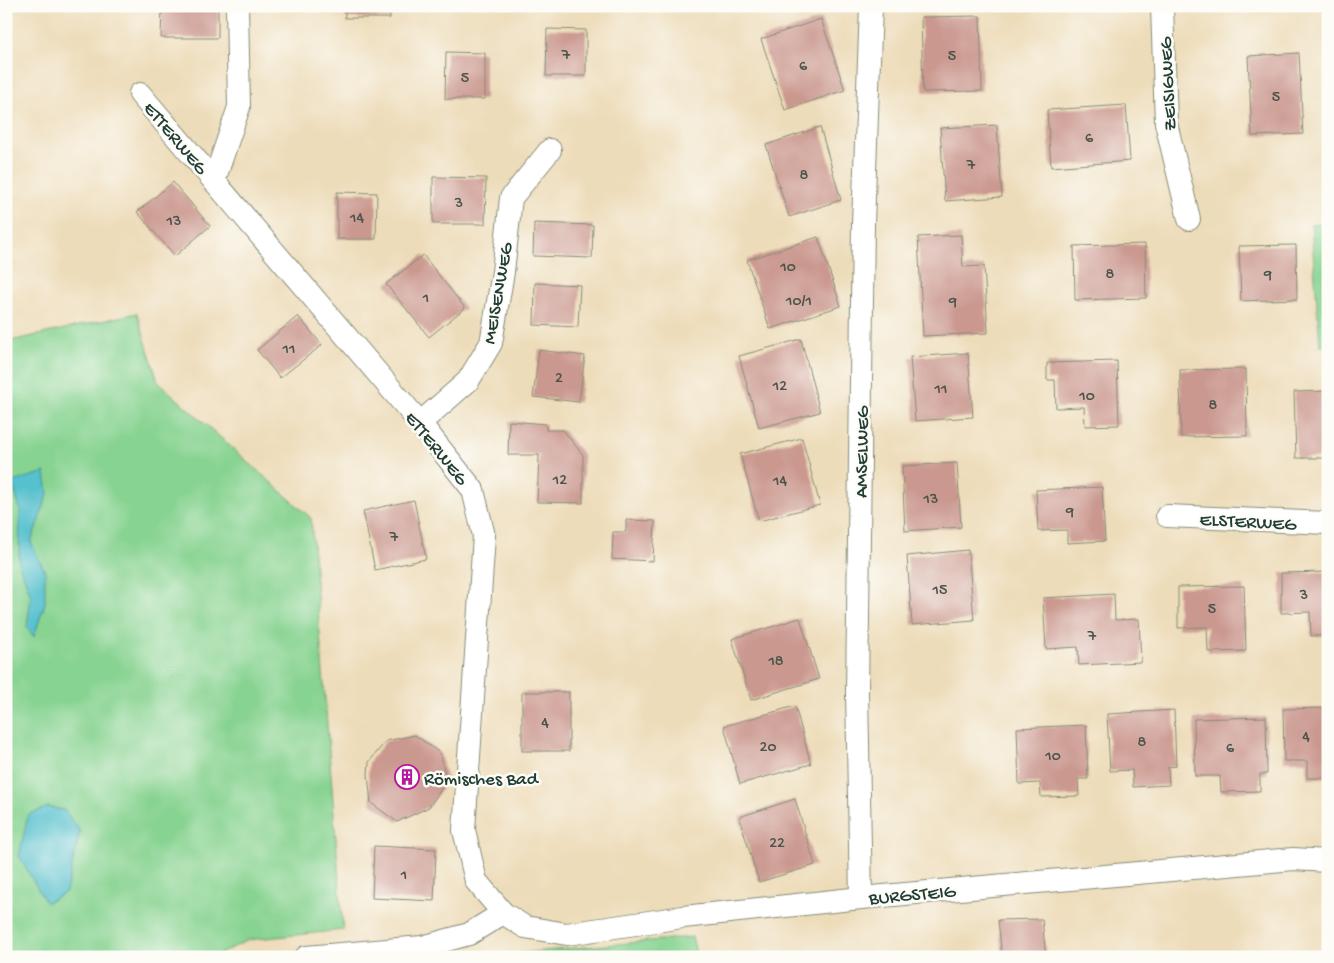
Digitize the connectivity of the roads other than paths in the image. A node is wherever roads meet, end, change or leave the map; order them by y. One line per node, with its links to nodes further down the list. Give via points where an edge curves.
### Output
1 (237, 6): 6 (street, via 239,107)
2 (871, 6): 12 (street, AMSELWEG, via 863,224 857,693)
3 (1162, 6): 7 (street, ZEISIGWEG, via 1166,124)
4 (140, 94): 6 (street, ETTERWEG)
5 (550, 150): 8 (street, MEISENWEG, via 511,198 491,343 468,381)
6 (214, 181): 8 (street, ETTERWEG)
7 (1189, 219)
8 (420, 424): 13 (street, ETTERWEG, via 473,490 484,536 464,830 476,880)
9 (1167, 516): 10 (street, ELSTERWEG)
10 (1328, 523)
11 (1328, 861): 12 (street, BURGSTEIG, via 1293,859)
12 (860, 898): 13 (street, BURGSTEIG, via 683,917 566,934 525,928)
13 (502, 913): 14 (street, via 469,934 422,947)
14 (306, 957)

